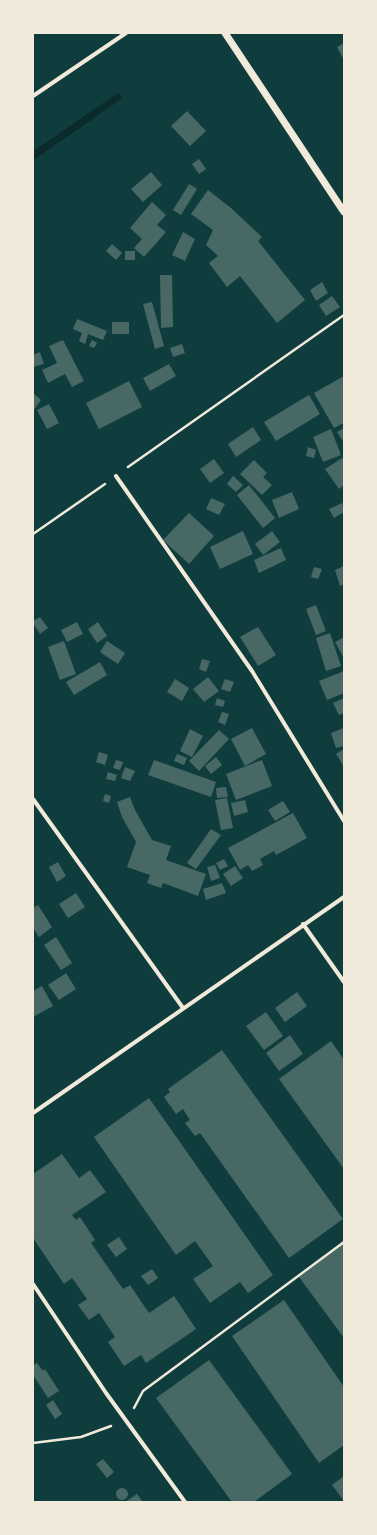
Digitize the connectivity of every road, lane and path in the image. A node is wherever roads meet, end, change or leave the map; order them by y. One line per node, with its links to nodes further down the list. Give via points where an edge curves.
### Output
1 (126, 33): 3 (street)
2 (224, 33): 4 (street)
3 (33, 96)
4 (344, 212)
5 (344, 314): 6 (path)
6 (116, 476): 7 (path); 9 (street, via 252,671)
7 (33, 534)
8 (33, 799): 13 (street)
9 (344, 821)
10 (344, 897): 11 (street)
11 (303, 924): 12 (street); 13 (street)
12 (344, 982)
13 (183, 1008): 14 (street)
14 (33, 1113)
15 (344, 1242): 17 (path, via 143,1391)
16 (33, 1284): 17 (street)
17 (126, 1421): 18 (path, via 81,1437); 19 (street)
18 (33, 1443)
19 (185, 1502)

